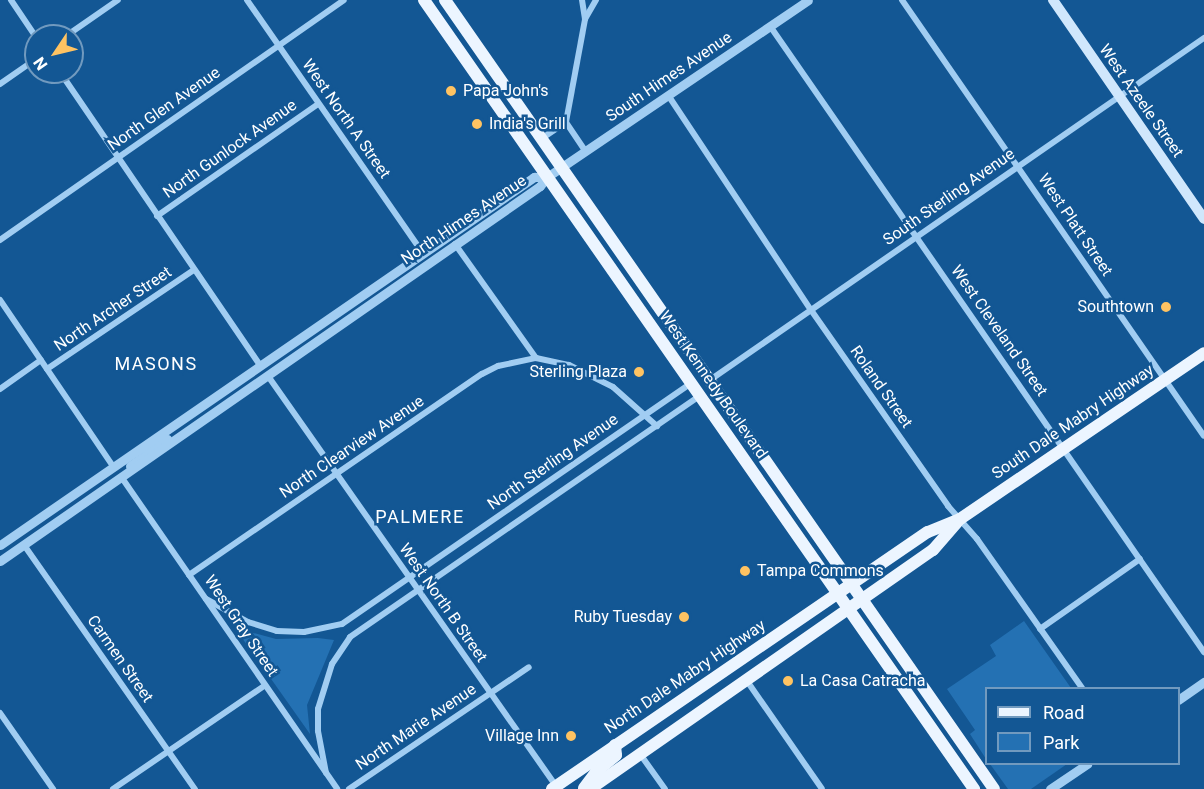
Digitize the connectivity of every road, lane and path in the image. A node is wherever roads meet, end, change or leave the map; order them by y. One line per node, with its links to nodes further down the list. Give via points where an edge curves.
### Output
1 (11, 0): 13 (street)
2 (118, 0): 14 (street)
3 (247, 0): 17 (street, West North A Street)
4 (344, 0): 17 (street, North Glen Avenue)
5 (424, 0): 30 (main road, West Kennedy Boulevard)
6 (445, 0): 25 (main road, West Kennedy Boulevard)
7 (582, 0): 12 (street)
8 (597, 0): 12 (street)
9 (807, 0): 15 (street, South Himes Avenue)
10 (902, 0): 28 (street, West Platt Street)
11 (1053, 0): 22 (main road, West Azeele Street)
12 (585, 19): 24 (street)
13 (27, 24)
14 (83, 24)
15 (770, 26): 21 (street, South Himes Avenue); 33 (street, West Cleveland Street)
16 (1204, 38): 22 (street, South Sterling Avenue)
17 (279, 46): 23 (street, West North A Street); 27 (street, North Glen Avenue)
18 (24, 67): 19 (street)
19 (0, 84)
20 (68, 84): 27 (street)
21 (668, 95): 26 (street, South Himes Avenue); 39 (street, Roland Street)
22 (1119, 95): 28 (street, South Sterling Avenue); 32 (main road, West Azeele Street)
23 (318, 104): 31 (street, North Gunlock Avenue); 36 (street, West North A Street)
24 (566, 122): 25 (street); 26 (street)
25 (541, 139): 29 (main road, West Kennedy Boulevard)
26 (586, 152): 29 (street, South Himes Avenue)
27 (118, 158): 31 (street); 34 (street, North Glen Avenue)
28 (1017, 165): 33 (street, South Sterling Avenue); 48 (street, West Platt Street)
29 (562, 168): 30 (street, South Himes Avenue); 47 (main road, West Kennedy Boulevard)
30 (547, 177): 35 (street, North Himes Avenue, via 540,186); 36 (street, North Himes Avenue, via 534,177); 40 (main road, West Kennedy Boulevard)
31 (157, 216): 37 (street)
32 (1204, 219)
33 (915, 236): 39 (street, South Sterling Avenue); 57 (street, West Cleveland Street)
34 (0, 240)
35 (455, 244): 42 (street); 46 (street, North Himes Avenue)
36 (423, 253): 44 (street, North Himes Avenue)
37 (194, 270): 44 (street); 45 (street, North Archer Street)
38 (0, 300): 43 (street)
39 (811, 310): 47 (street, South Sterling Avenue); 62 (street, Roland Street)
40 (647, 321): 47 (main road, via 663,329 694,373); 49 (main road, West Kennedy Boulevard)
41 (1204, 353): 48 (main road, South Dale Mabry Highway)
42 (536, 358): 52 (street, via 589,373 613,387); 59 (street, North Clearview Avenue, via 498,366 482,374)
43 (41, 360): 45 (street); 50 (street, North Archer Street)
44 (260, 365): 53 (street, North Himes Avenue)
45 (48, 369): 58 (street)
46 (268, 376): 59 (street, West North B Street); 60 (street, North Himes Avenue)
47 (710, 380): 56 (main road, West Kennedy Boulevard)
48 (1165, 380): 55 (street, West Platt Street); 57 (main road, South Dale Mabry Highway)
49 (691, 383): 51 (main road, West Kennedy Boulevard); 52 (street, North Sterling Avenue); 56 (main road, via 712,397 742,440)
50 (0, 389)
51 (700, 396): 54 (street, North Sterling Avenue); 75 (main road, West Kennedy Boulevard)
52 (644, 416): 54 (street); 61 (street, North Sterling Avenue)
53 (177, 425): 58 (street, North Himes Avenue); 60 (street, via 168,438 128,468)
54 (657, 426): 63 (street, North Sterling Avenue)
55 (1204, 436)
56 (757, 447): 73 (main road, West Kennedy Boulevard)
57 (1064, 448): 62 (main road, South Dale Mabry Highway); 69 (street, West Cleveland Street)
58 (114, 468): 65 (street, via 106,482 54,518); 67 (street, North Himes Avenue)
59 (337, 474): 71 (street, North Clearview Avenue); 72 (street, West North B Street)
60 (122, 478): 65 (street, North Himes Avenue); 71 (street, West Gray Street)
61 (510, 509): 63 (street); 64 (street, North Sterling Avenue)
62 (960, 519): 73 (main road, North Dale Mabry Highway, via 928,532); 76 (main road, via 933,550); 80 (street, Roland Street)
63 (518, 520): 66 (street, North Sterling Avenue)
64 (483, 526): 66 (street); 72 (street, North Sterling Avenue)
65 (49, 528): 68 (street, North Himes Avenue)
66 (492, 538): 74 (street, North Sterling Avenue)
67 (0, 545)
68 (24, 545): 70 (street, North Himes Avenue); 92 (street, Carmen Street)
69 (1140, 559): 80 (street); 82 (street, West Cleveland Street)
70 (0, 561)
71 (189, 575): 77 (street, West Gray Street)
72 (409, 578): 74 (street, West North B Street); 79 (street, North Sterling Avenue)
73 (853, 584): 75 (main road, North Dale Mabry Highway); 76 (main road, West Kennedy Boulevard)
74 (416, 589): 81 (street, North Sterling Avenue); 88 (street, West North B Street)
75 (838, 594): 78 (main road, West Kennedy Boulevard); 91 (main road, North Dale Mabry Highway)
76 (863, 598): 78 (main road); 107 (main road, West Kennedy Boulevard)
77 (206, 599): 79 (street, North Sterling Avenue, via 264,629 304,632); 86 (street, West Gray Street)
78 (849, 609): 84 (main road); 106 (main road, West Kennedy Boulevard)
79 (342, 624): 81 (street)
80 (1040, 629): 87 (street, Roland Street)
81 (351, 637): 95 (street, North Sterling Avenue, via 332,664 318,709)
82 (1204, 652)
83 (529, 667): 88 (street, North Marie Avenue)
84 (747, 681): 93 (main road); 105 (street)
85 (1204, 682): 89 (street)
86 (264, 686): 92 (street); 95 (street, West Gray Street)
87 (1081, 687)
88 (490, 693): 96 (street, West North B Street); 101 (street, North Marie Avenue)
89 (1180, 699)
90 (0, 713): 97 (street)
91 (615, 745): 96 (main road, North Dale Mabry Highway); 102 (main road, via 614,759 596,772)
92 (169, 752): 98 (street); 99 (street, Carmen Street)
93 (640, 754): 103 (main road); 104 (street)
94 (1086, 765): 108 (street)
95 (326, 773): 100 (street, West Gray Street)
96 (554, 788)
97 (53, 789)
98 (113, 789)
99 (195, 789)
100 (337, 789)
101 (349, 789)
102 (584, 789)
103 (590, 789)
104 (664, 789)
105 (822, 789)
106 (974, 789)
107 (994, 789)
108 (1050, 789)

